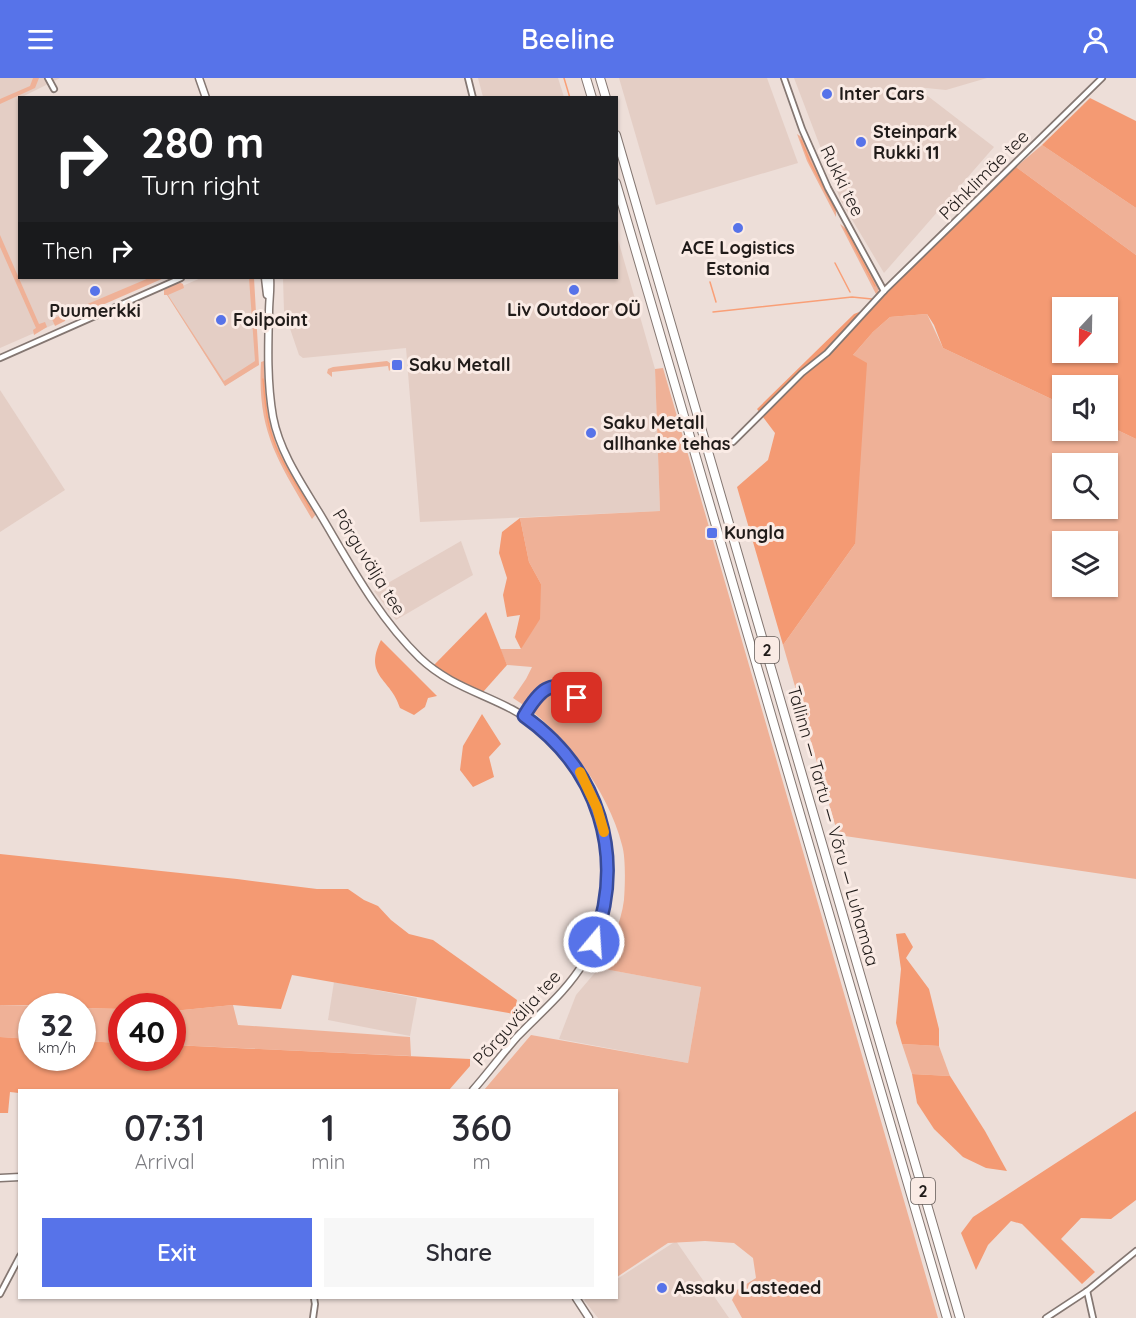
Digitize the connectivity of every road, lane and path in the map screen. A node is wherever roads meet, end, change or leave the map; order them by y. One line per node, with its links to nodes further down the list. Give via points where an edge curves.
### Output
1 (48, 78): 8 (street)
2 (468, 78): 10 (street)
3 (586, 78): 11 (highway)
4 (600, 78): 12 (highway)
5 (784, 78): 18 (street, Rukki tee, via 828,188)
6 (1102, 78): 18 (street, Pähklimäe tee)
7 (199, 79): 9 (street)
8 (54, 89)
9 (205, 96)
10 (472, 96)
11 (591, 96)
12 (605, 96)
13 (618, 142): 36 (highway, Tallinn — Tartu — Võru — Luhamaa / 2)
14 (618, 190): 35 (highway, Tallinn — Tartu — Võru — Luhamaa / 2)
15 (179, 279): 20 (street)
16 (265, 279): 19 (street, Põrguvälja tee)
17 (270, 279): 19 (street, Põrguvälja tee)
18 (884, 291): 21 (street, Pähklimäe tee, via 827,353)
19 (269, 311): 23 (street, Põrguvälja tee, via 270,398 280,442 370,598 433,669 461,687)
20 (0, 358)
21 (733, 442)
22 (577, 698): 23 (street, via 570,690 546,688)
23 (524, 716): 24 (street, Põrguvälja tee, via 572,760 585,781 603,828 606,896 594,942 576,974)
24 (474, 1089)
25 (18, 1177): 26 (street)
26 (0, 1178)
27 (1136, 1251): 29 (street)
28 (18, 1260): 30 (street)
29 (1088, 1291): 37 (street); 38 (street)
30 (0, 1294)
31 (314, 1299): 33 (street)
32 (577, 1299): 34 (street)
33 (313, 1318)
34 (589, 1318)
35 (947, 1318)
36 (960, 1318)
37 (1046, 1318)
38 (1093, 1318)

